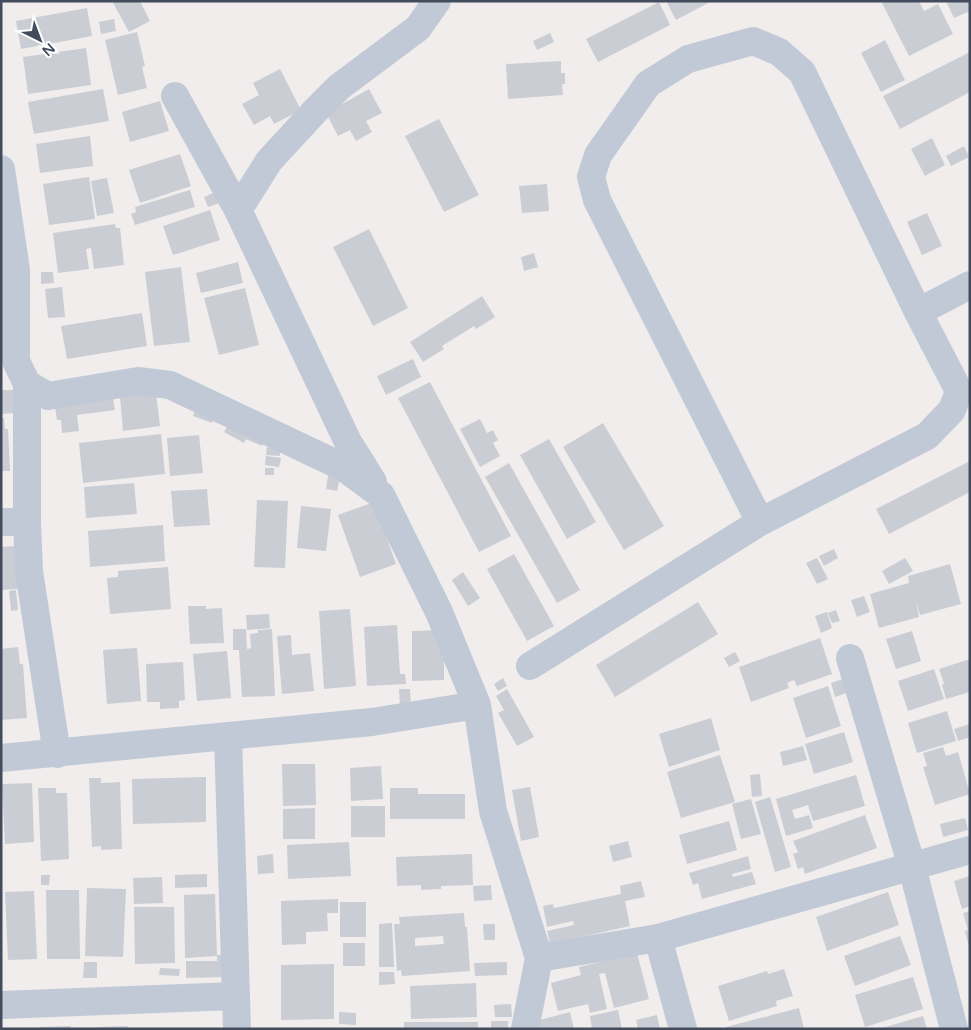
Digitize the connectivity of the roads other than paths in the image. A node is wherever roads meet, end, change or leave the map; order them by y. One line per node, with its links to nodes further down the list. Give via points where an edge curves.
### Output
1 (437, 1): 4 (street, via 418,28 339,87 315,111 269,161)
2 (175, 96): 4 (street)
3 (1, 169): 5 (street)
4 (238, 210): 9 (street, via 348,442)
5 (8, 270): 8 (street, via 16,361)
6 (970, 285): 7 (street)
7 (918, 312): 11 (street, via 959,391 952,410 927,436); 11 (street, via 802,72 779,52 753,41 688,59 648,84 598,155 591,177 601,209)
8 (27, 384): 9 (street, via 48,396 138,381 170,384 343,467); 10 (street)
9 (381, 495): 14 (street, via 439,612)
10 (14, 522): 16 (street, via 29,571)
11 (760, 522): 13 (street)
12 (850, 658): 19 (street)
13 (530, 666)
14 (478, 705): 15 (street, via 372,722); 21 (street, via 493,811)
15 (228, 736): 16 (street); 22 (street)
16 (57, 754): 17 (street)
17 (1, 758)
18 (970, 850): 19 (street)
19 (912, 867): 20 (street); 27 (street)
20 (658, 938): 21 (street); 26 (street)
21 (539, 958): 25 (street)
22 (235, 996): 23 (street); 24 (street)
23 (1, 1005)
24 (237, 1029)
25 (525, 1029)
26 (682, 1029)
27 (954, 1029)

